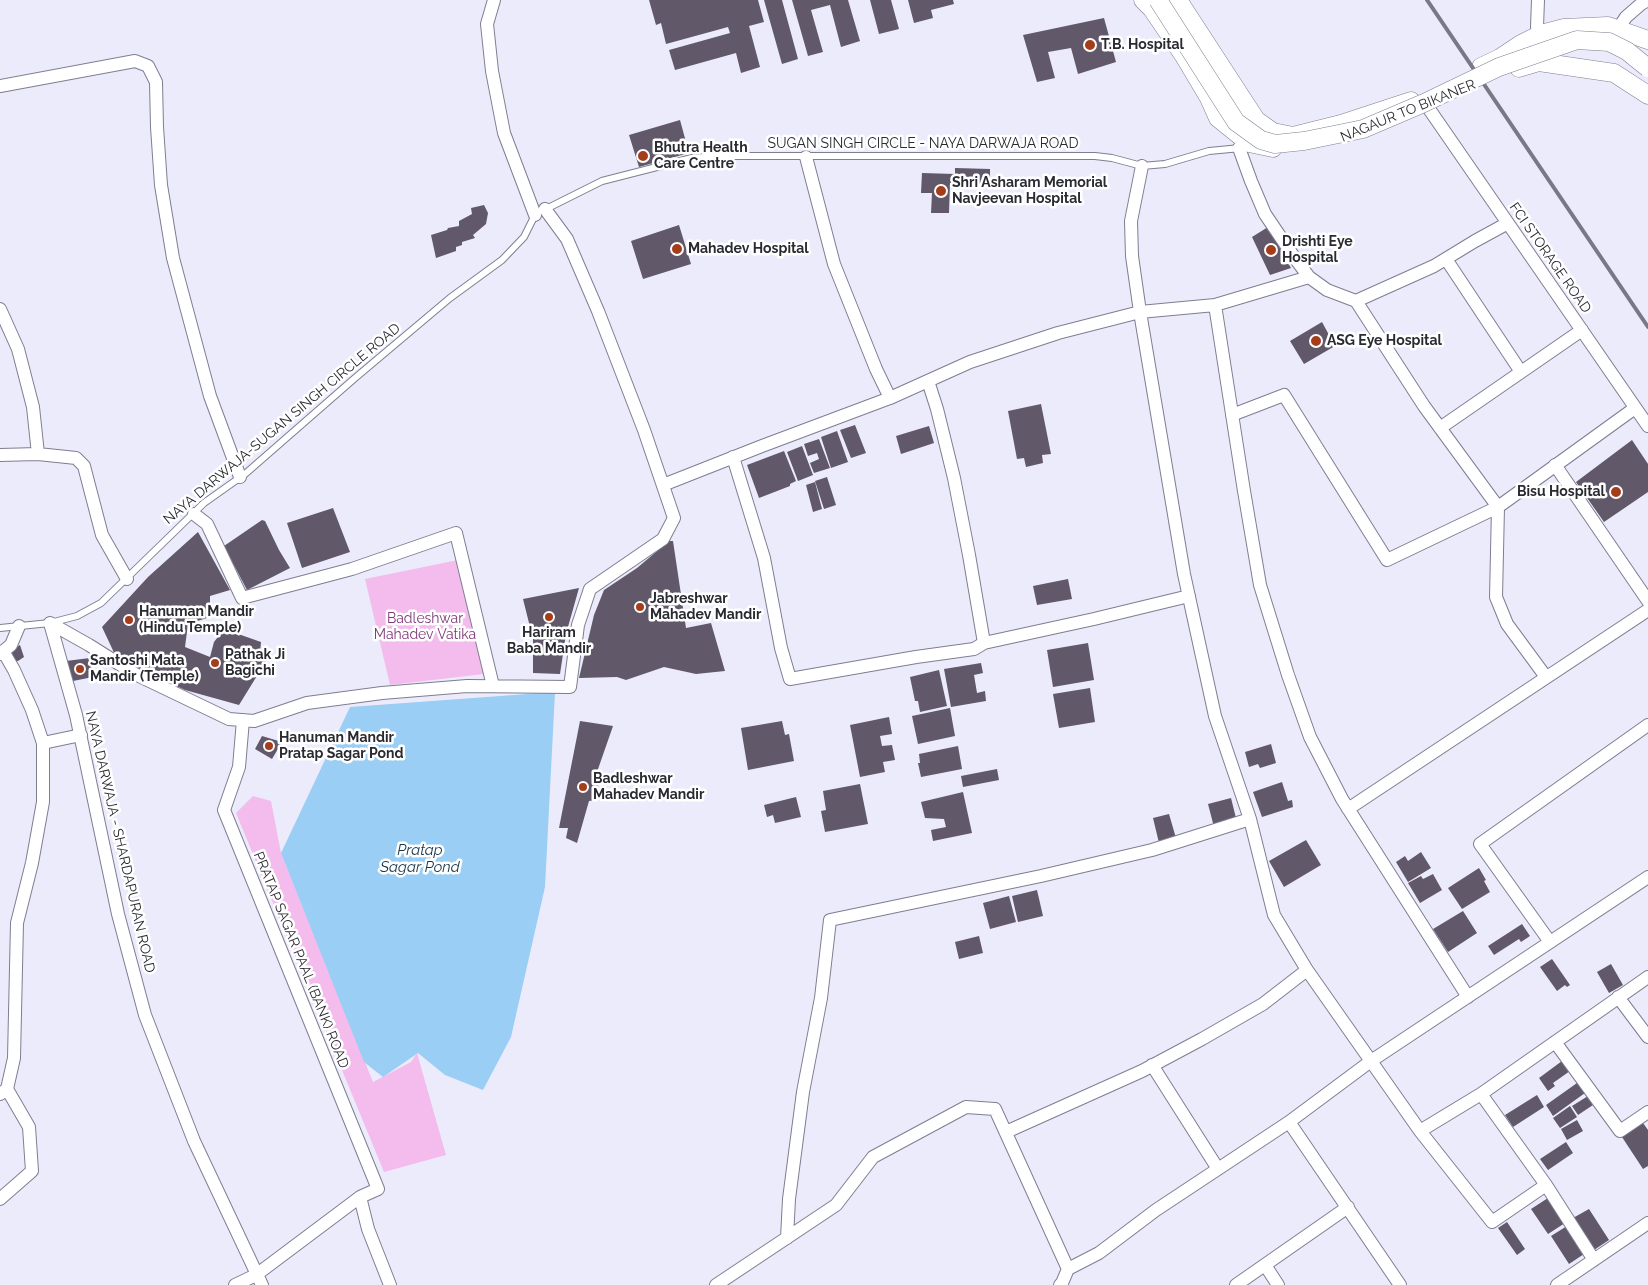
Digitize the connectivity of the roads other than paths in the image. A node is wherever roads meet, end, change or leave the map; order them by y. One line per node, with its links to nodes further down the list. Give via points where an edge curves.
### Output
1 (494, 0): 18 (street, via 487,24 504,133)
2 (1143, 0): 14 (main road, NAGAUR TO BIKANER, via 1152,8 1184,56 1218,118 1249,143)
3 (1158, 0): 10 (main road, bridge, via 1236,122 1262,140 1275,144 1364,129 1499,67 1577,40 1609,42)
4 (1178, 0): 8 (main road, NAGAUR TO BIKANER, via 1256,120 1273,132 1293,136 1412,101)
5 (1538, 0): 8 (street, via 1537,28)
6 (1648, 0): 7 (street, via 1626,17)
7 (1618, 29): 8 (main road, NAGAUR TO BIKANER, via 1608,26 1564,28); 9 (main road, NAGAUR TO BIKANER)
8 (1541, 34)
9 (1648, 40)
10 (1648, 68)
11 (0, 86): 38 (street, via 135,61 148,66 156,82 161,185 173,258 210,396)
12 (1648, 95): 13 (main road, NAGAUR TO BIKANER, via 1614,73 1539,62 1501,73)
13 (1427, 106): 14 (main road, NAGAUR TO BIKANER, via 1334,142 1277,149); 19 (street, FCI STORAGE ROAD)
14 (1257, 145): 15 (lane)
15 (1239, 148): 17 (lane, via 1209,151 1165,164); 21 (street, via 1265,214)
16 (806, 157): 17 (lane, SUGAN SINGH CIRCLE - NAYA DARWAJA ROAD, via 1095,156); 18 (lane, SUGAN SINGH CIRCLE - NAYA DARWAJA ROAD, via 692,158 602,181); 29 (street, via 834,264)
17 (1142, 166): 25 (street, via 1130,221)
18 (540, 212): 38 (lane, NAYA DARWAJA-SUGAN SINGH CIRCLE ROAD, via 524,237 502,260 450,298); 39 (street, via 567,240 598,311)
19 (1508, 223): 20 (street); 26 (street, FCI STORAGE ROAD)
20 (1446, 259): 22 (street); 27 (street)
21 (1309, 277): 22 (street, via 1327,290); 23 (street)
22 (1356, 301): 33 (street)
23 (1215, 304): 25 (street); 31 (street)
24 (0, 310): 35 (street, via 18,348 33,407)
25 (1140, 312): 28 (street, via 1058,333 970,362); 43 (street)
26 (1582, 330): 27 (street); 30 (street, FCI STORAGE ROAD)
27 (1521, 372): 33 (street)
28 (928, 381): 29 (street); 49 (street, via 954,478)
29 (890, 398): 36 (street)
30 (1636, 408): 32 (street, FCI STORAGE ROAD); 37 (street)
31 (1232, 415): 40 (street, via 1284,394 1386,560); 57 (street, via 1260,585 1310,737)
32 (1648, 426)
33 (1440, 428): 40 (street)
34 (0, 454): 35 (street)
35 (38, 454): 42 (street, via 76,458 84,466 102,535)
36 (733, 457): 39 (street); 49 (street, via 764,558 790,680 974,649)
37 (1555, 465): 40 (street); 44 (street)
38 (240, 477): 41 (lane, NAYA DARWAJA-SUGAN SINGH CIRCLE ROAD)
39 (663, 485): 52 (street, via 674,518 663,539 590,589 578,626 570,687)
40 (1498, 507): 51 (street, via 1496,597 1507,624)
41 (194, 514): 42 (lane, NAYA DARWAJA-SUGAN SINGH CIRCLE ROAD); 52 (street, via 207,524 242,598 352,569 456,532)
42 (127, 579): 46 (lane, NAYA DARWAJA-SUGAN SINGH CIRCLE ROAD, via 101,603 77,616)
43 (1189, 596): 49 (street); 58 (street, via 1216,716)
44 (1648, 601)
45 (1648, 610): 51 (street)
46 (50, 623): 47 (lane, NAYA DARWAJA-SUGAN SINGH CIRCLE ROAD); 53 (street, via 135,674 229,719); 55 (street, NAYA DARWAJA - SHARDAPURAN ROAD)
47 (20, 626): 48 (lane, NAYA DARWAJA-SUGAN SINGH CIRCLE ROAD); 50 (street, via 11,644)
48 (0, 628)
49 (984, 642)
50 (2, 652): 56 (street, via 14,670)
51 (1546, 677): 57 (street)
52 (493, 686): 53 (street, via 457,686 307,703 254,721)
53 (243, 720): 77 (street, PRATAP SAGAR PAAL (BANK) ROAD, via 239,766 224,810 378,1189)
54 (1648, 725): 60 (street, via 1480,844)
55 (81, 735): 56 (street); 85 (street, NAYA DARWAJA - SHARDAPURAN ROAD, via 118,914 145,1015 194,1141)
56 (43, 743): 69 (street, via 43,802 17,923 14,1058)
57 (1348, 809): 63 (street)
58 (1250, 820): 61 (street, via 1274,914); 81 (street, via 1152,850 830,920 821,998 803,1092)
59 (1646, 884): 60 (street)
60 (1550, 942): 63 (street)
61 (1307, 970): 67 (street); 68 (street, via 1263,1004)
62 (1648, 977): 64 (street)
63 (1468, 997): 67 (street)
64 (1618, 997): 65 (street); 66 (street)
65 (1648, 1037)
66 (1555, 1042): 70 (street); 71 (street, via 1620,1131)
67 (1371, 1061): 72 (street); 73 (street)
68 (1152, 1065): 74 (street); 75 (street)
69 (4, 1091): 78 (street, via 30,1127 32,1170)
70 (1481, 1094): 73 (street); 76 (street)
71 (1648, 1112)
72 (1289, 1122): 75 (street); 79 (street)
73 (1420, 1131): 76 (street, via 1492,1222)
74 (1006, 1132): 81 (street, via 995,1109 966,1107 873,1157 836,1205); 84 (street)
75 (1218, 1169): 84 (street, via 1099,1253)
76 (1546, 1185): 82 (street)
77 (360, 1197): 85 (street); 89 (street, via 368,1230)
78 (0, 1199)
79 (1348, 1207): 83 (street); 93 (street)
80 (1648, 1223): 82 (street)
81 (787, 1238): 90 (street)
82 (1594, 1260): 86 (street)
83 (1265, 1265): 91 (street); 92 (street)
84 (1068, 1269): 87 (street)
85 (259, 1280): 88 (street)
86 (1572, 1281): 94 (street)
87 (1062, 1284)
88 (235, 1285)
89 (390, 1285)
90 (716, 1285)
91 (1236, 1285)
92 (1278, 1285)
93 (1400, 1285)
94 (1557, 1285)

